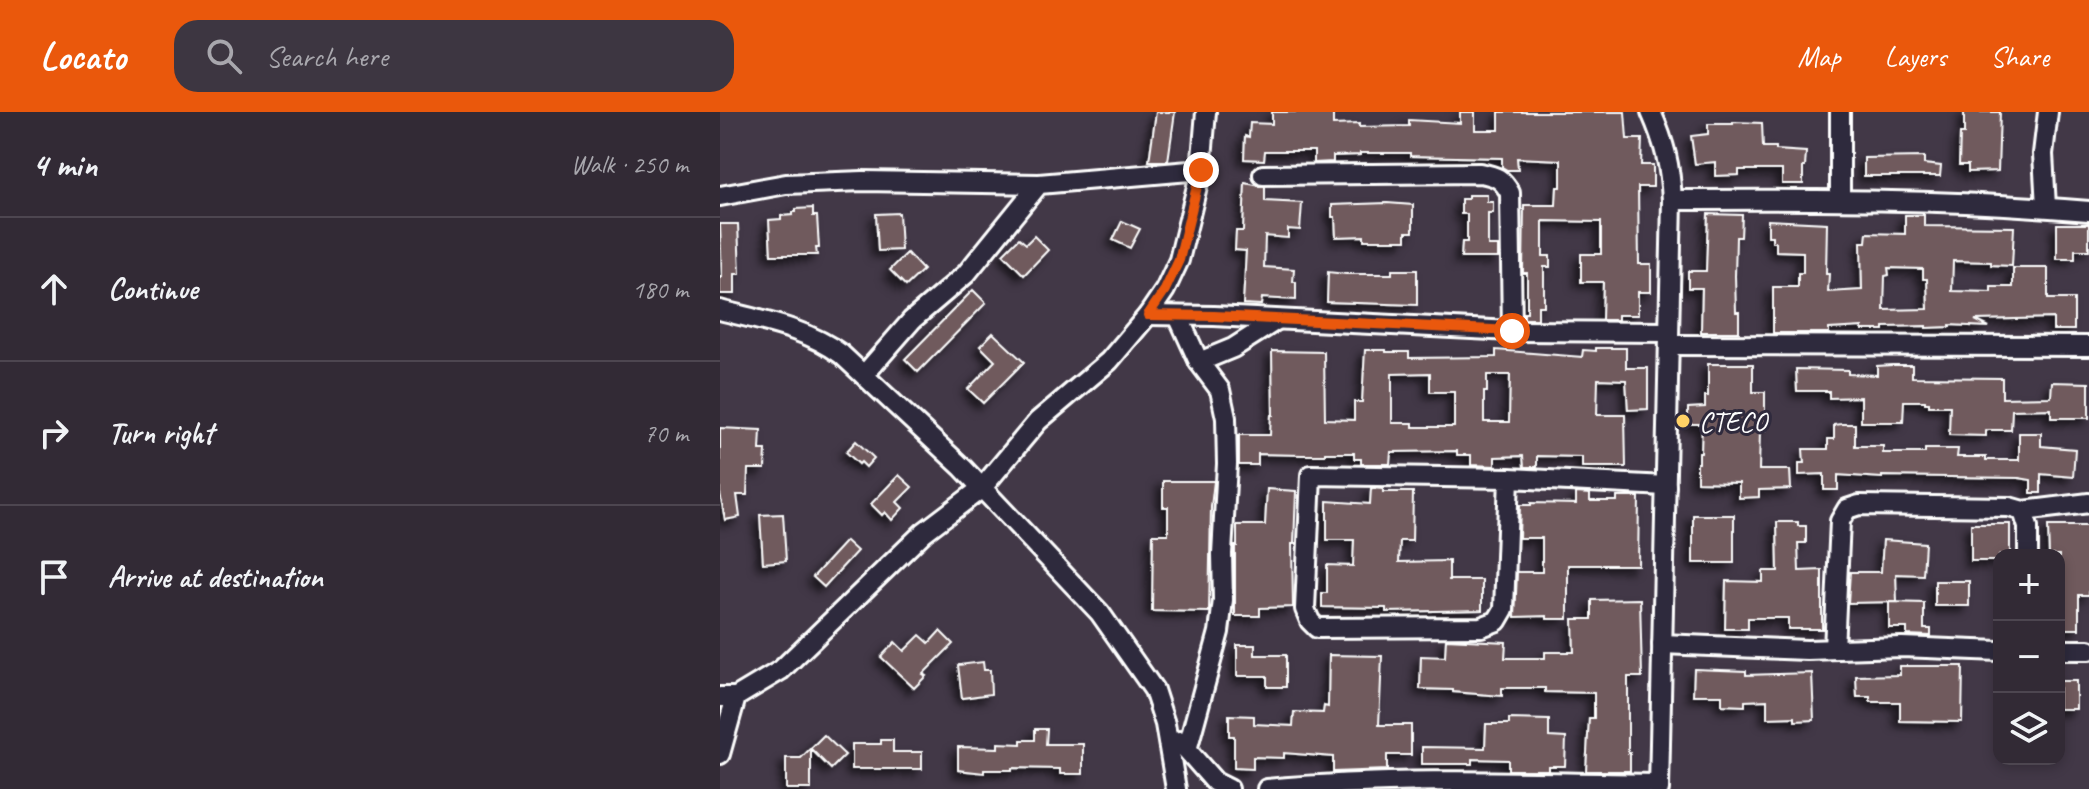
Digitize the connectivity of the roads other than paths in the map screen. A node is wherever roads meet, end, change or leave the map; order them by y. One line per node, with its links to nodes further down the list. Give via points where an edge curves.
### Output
1 (1206, 112): 5 (street)
2 (1651, 112): 10 (street, via 1664,142)
3 (1840, 112): 9 (street)
4 (2048, 112): 11 (street, via 2043,154)
5 (1201, 170): 7 (street); 14 (street, via 1179,260)
6 (1263, 175): 17 (street, via 1480,173 1504,182 1510,193)
7 (1039, 184): 8 (street, via 863,181 786,184); 21 (street, via 966,274 912,320)
8 (720, 196)
9 (1840, 198): 10 (street); 11 (street)
10 (1672, 200): 18 (street)
11 (2046, 207): 12 (street)
12 (2089, 211)
13 (720, 310): 21 (street, via 827,343)
14 (1148, 315): 15 (street); 24 (street, via 1109,361 1038,421)
15 (1178, 316): 16 (street); 20 (street)
16 (1277, 320): 17 (street); 20 (street)
17 (1512, 331): 18 (street)
18 (1669, 339): 19 (street); 23 (street)
19 (2089, 346)
20 (1199, 362): 35 (street, via 1220,390 1226,418 1223,600)
21 (864, 375): 24 (street)
22 (1509, 478): 22 (street, via 1504,609 1497,621 1481,627 1317,628 1310,621 1305,609 1311,475); 23 (street)
23 (1666, 486): 28 (street)
24 (982, 488): 33 (street, via 924,532 781,670); 34 (street, via 1100,613 1154,690)
25 (2089, 503): 26 (street)
26 (2023, 511): 27 (street); 29 (street, via 1874,505 1847,509 1840,521)
27 (2028, 549)
28 (1662, 644): 29 (street); 38 (street)
29 (1834, 649): 32 (street)
30 (2065, 650): 31 (street)
31 (2089, 650)
32 (1993, 651)
33 (728, 697): 36 (street)
34 (1165, 724): 35 (street); 40 (street)
35 (1187, 750): 41 (street, via 1215,782)
36 (720, 754)
37 (1488, 785): 38 (street); 39 (street)
38 (1659, 786)
39 (1301, 788): 42 (street)
40 (1176, 789)
41 (1229, 789)
42 (1267, 789)

